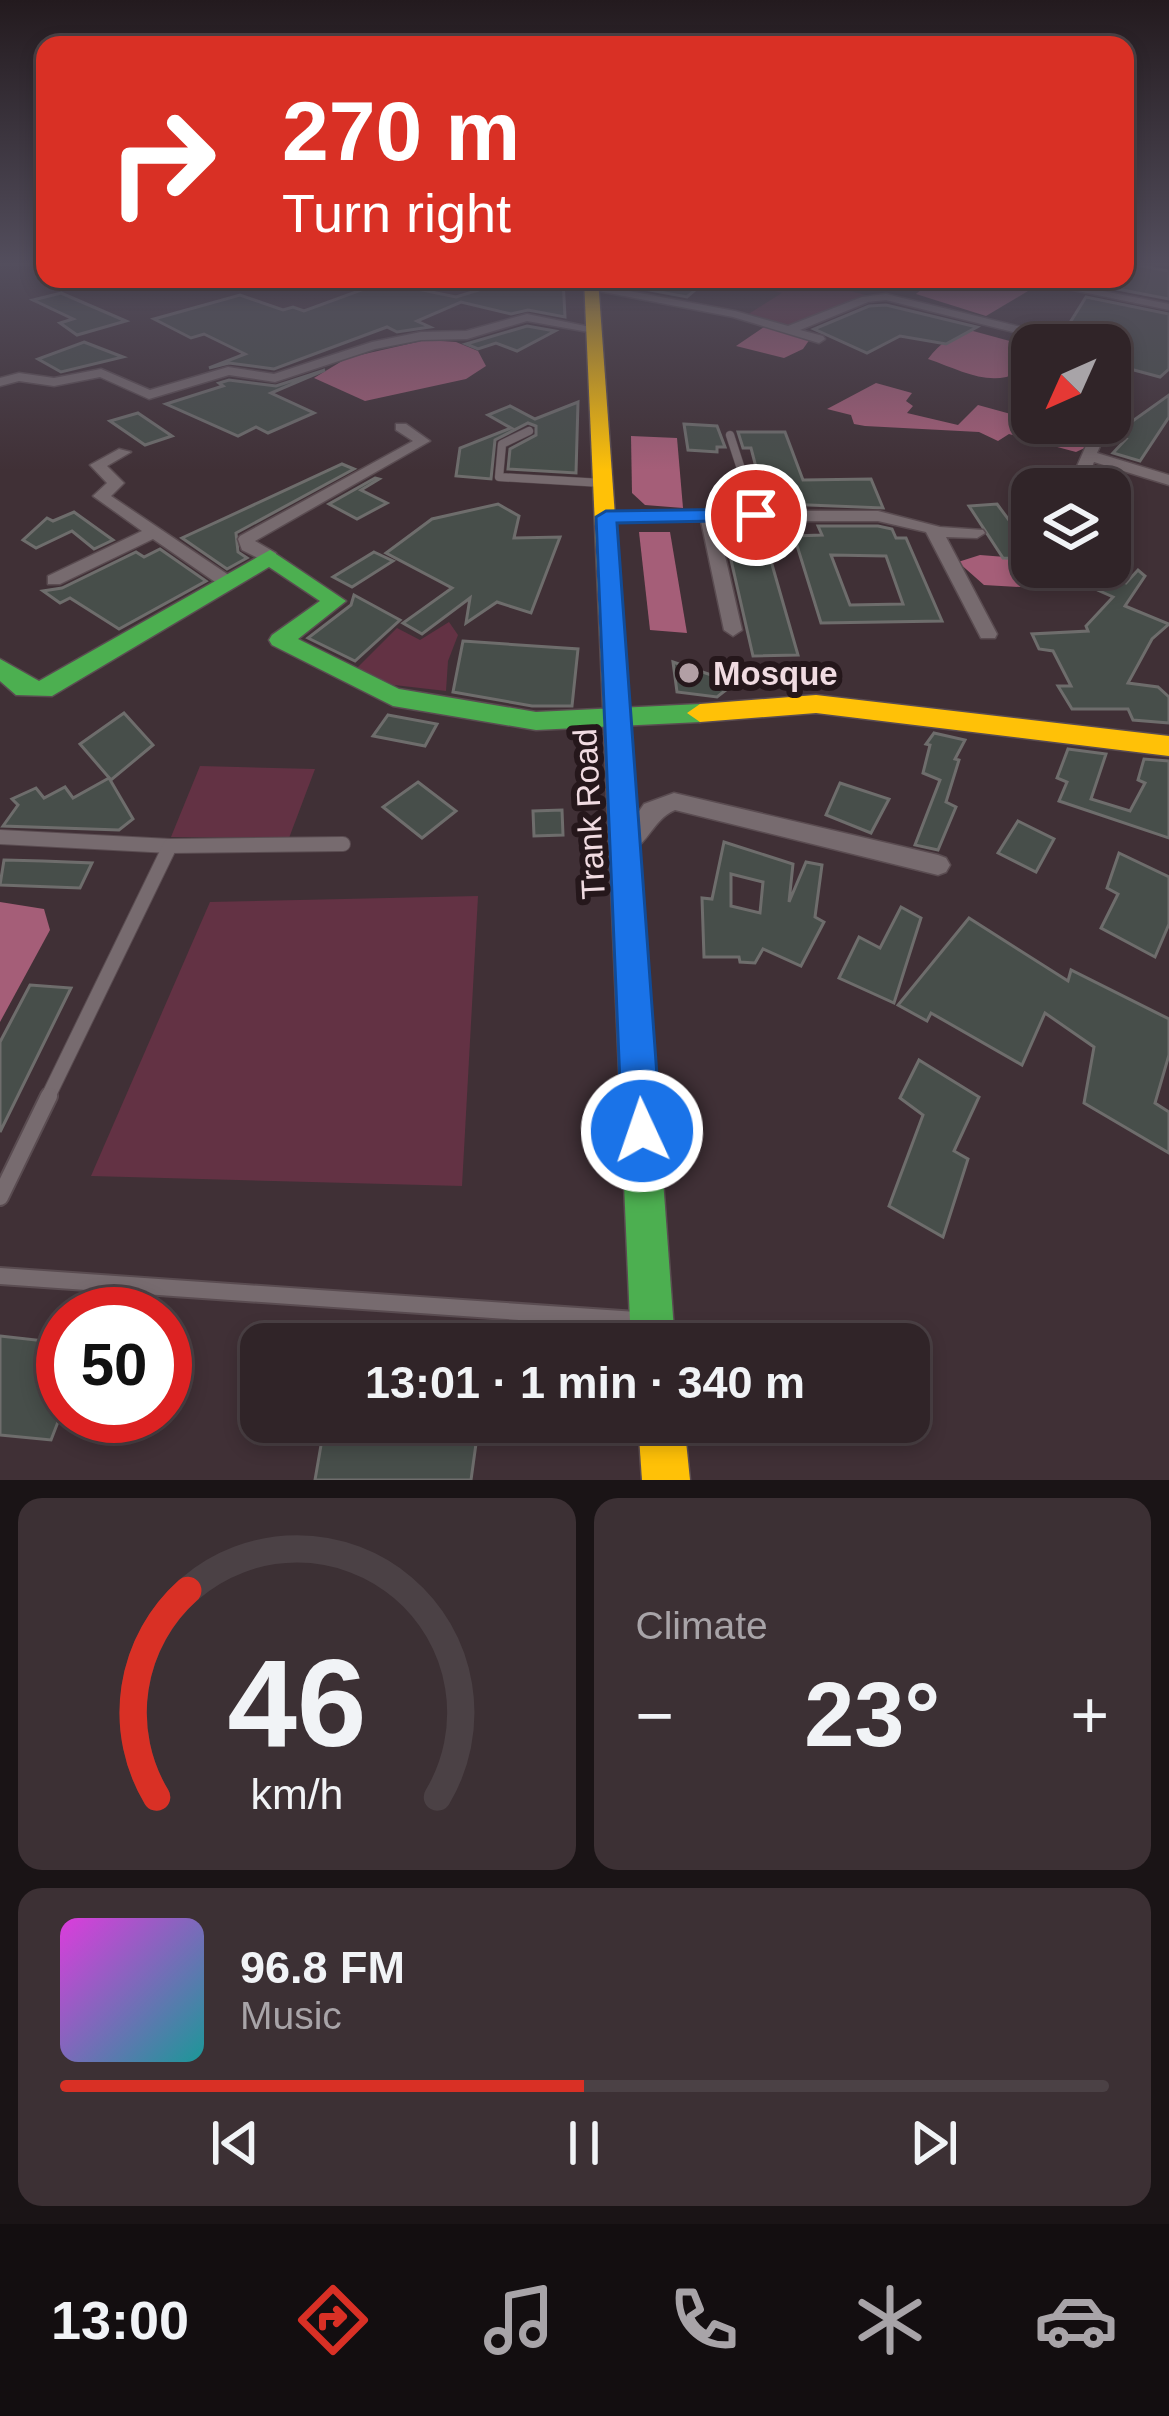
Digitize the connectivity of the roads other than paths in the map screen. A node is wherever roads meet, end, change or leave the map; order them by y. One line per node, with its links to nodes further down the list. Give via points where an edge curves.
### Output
1 (474, 332): 5 (street, via 387,342 266,379 228,371 149,395 100,373 36,389 19,377)
2 (594, 332): 14 (main road, Trank Road)
3 (798, 332): 4 (street)
4 (819, 340)
5 (0, 382)
6 (401, 428): 21 (street, via 423,441 246,539)
7 (529, 431): 14 (lane, via 502,444 499,477)
8 (730, 435): 15 (lane)
9 (1095, 444): 11 (street)
10 (124, 452): 18 (street, via 97,465 116,483 101,496)
11 (1090, 456): 12 (street); 13 (street)
12 (1085, 468)
13 (1169, 480)
14 (605, 484): 17 (main road, Trank Road)
15 (756, 515): 16 (street); 19 (street, via 878,516)
16 (708, 516): 17 (street); 24 (street)
17 (606, 517): 27 (main road, Trank Road)
18 (156, 531): 22 (street); 23 (street)
19 (934, 532): 20 (street); 25 (street)
20 (977, 533)
21 (270, 557): 23 (main road); 27 (main road, via 335,602 281,640 393,697 536,721)
22 (54, 580)
23 (227, 582): 26 (main road, via 43,690 25,689)
24 (733, 630)
25 (988, 634)
26 (0, 667)
27 (620, 720): 28 (main road, via 817,704); 31 (main road, Trank Road)
28 (1169, 746)
29 (0, 837): 32 (lane)
30 (343, 844): 32 (lane)
31 (628, 845): 33 (street, via 652,810 674,801); 37 (main road, Trank Road)
32 (170, 846): 34 (lane)
33 (938, 866)
34 (0, 1197)
35 (0, 1276): 36 (lane)
36 (547, 1323)
37 (652, 1323)
38 (663, 1443): 39 (main road)
39 (666, 1480)

